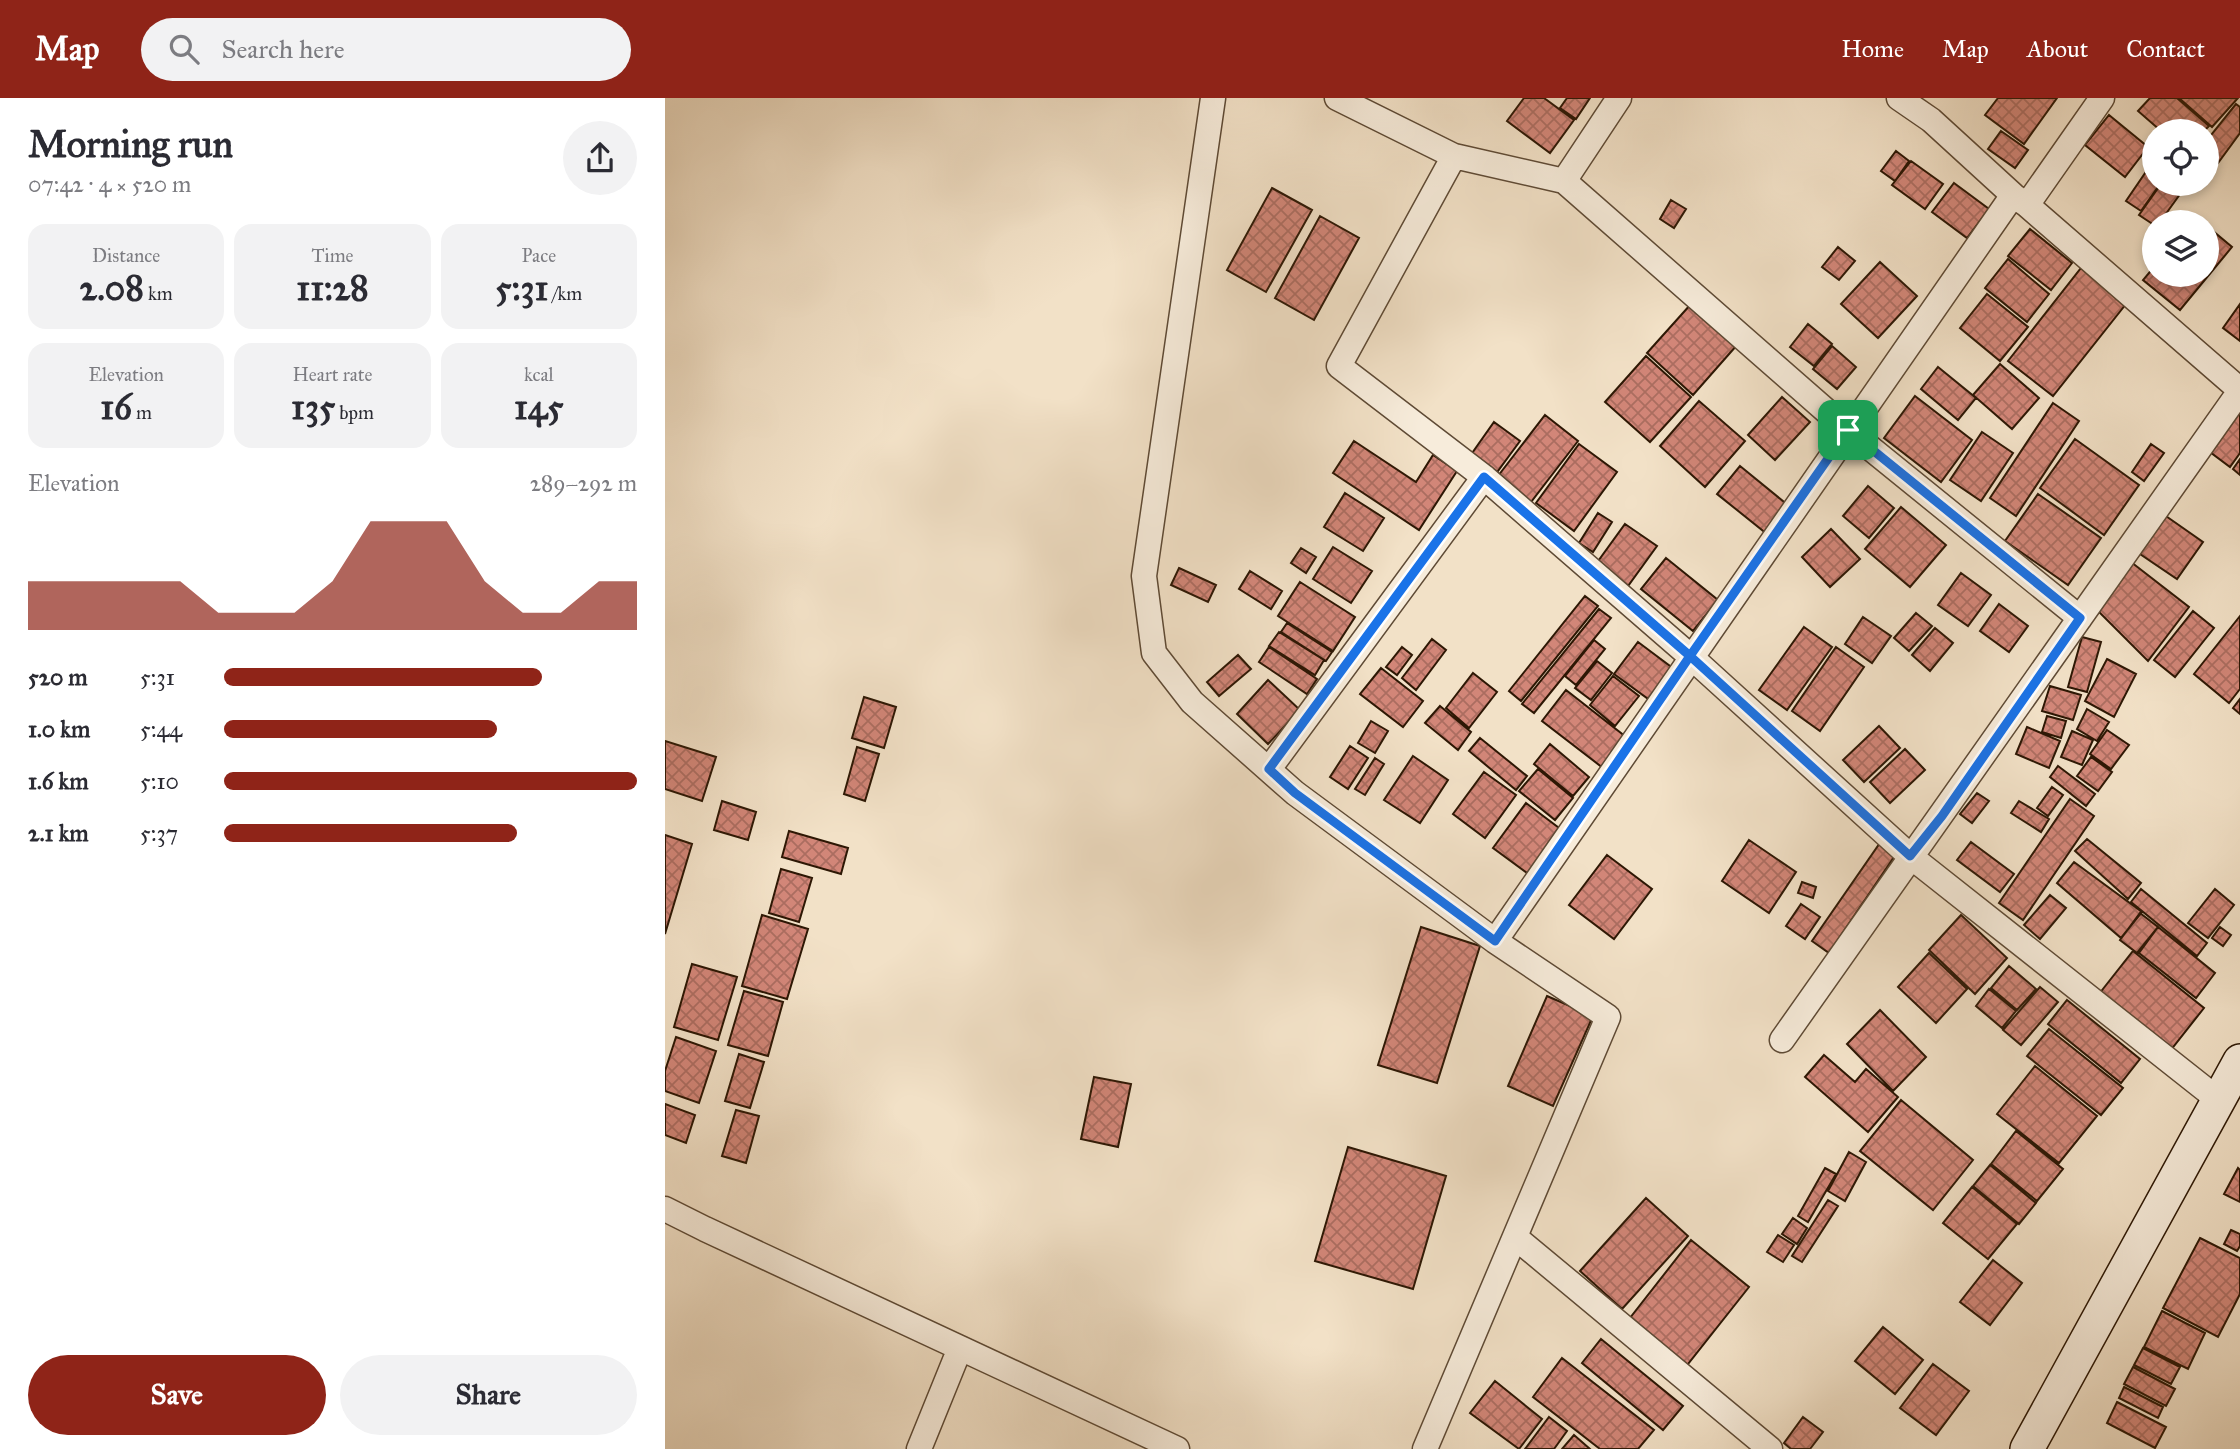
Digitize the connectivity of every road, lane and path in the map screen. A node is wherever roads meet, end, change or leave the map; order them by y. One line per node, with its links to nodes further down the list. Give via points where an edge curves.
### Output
1 (1213, 98): 14 (street, via 1144,576 1154,653 1192,702)
2 (1337, 98): 6 (street)
3 (1619, 98): 7 (street)
4 (1899, 98): 8 (street, via 1931,120)
5 (2102, 98): 8 (street)
6 (1454, 156): 7 (street); 11 (street, via 1339,366)
7 (1564, 181): 10 (street)
8 (2020, 200): 9 (street); 10 (street)
9 (2240, 391): 12 (street)
10 (1848, 430): 12 (street); 13 (street)
11 (1484, 477): 13 (street); 14 (street)
12 (2080, 618): 15 (street)
13 (1690, 656): 15 (street); 16 (street)
14 (1269, 769): 16 (street)
15 (1910, 856): 17 (street); 19 (street)
16 (1495, 941): 21 (street, via 1608,1017)
17 (1782, 1040)
18 (2239, 1063): 19 (main road)
19 (2220, 1101): 27 (main road)
20 (665, 1209): 22 (street)
21 (1515, 1237): 25 (street); 26 (street)
22 (960, 1348): 23 (street); 24 (street)
23 (919, 1449)
24 (1177, 1449)
25 (1425, 1449)
26 (1770, 1449)
27 (2027, 1449)

